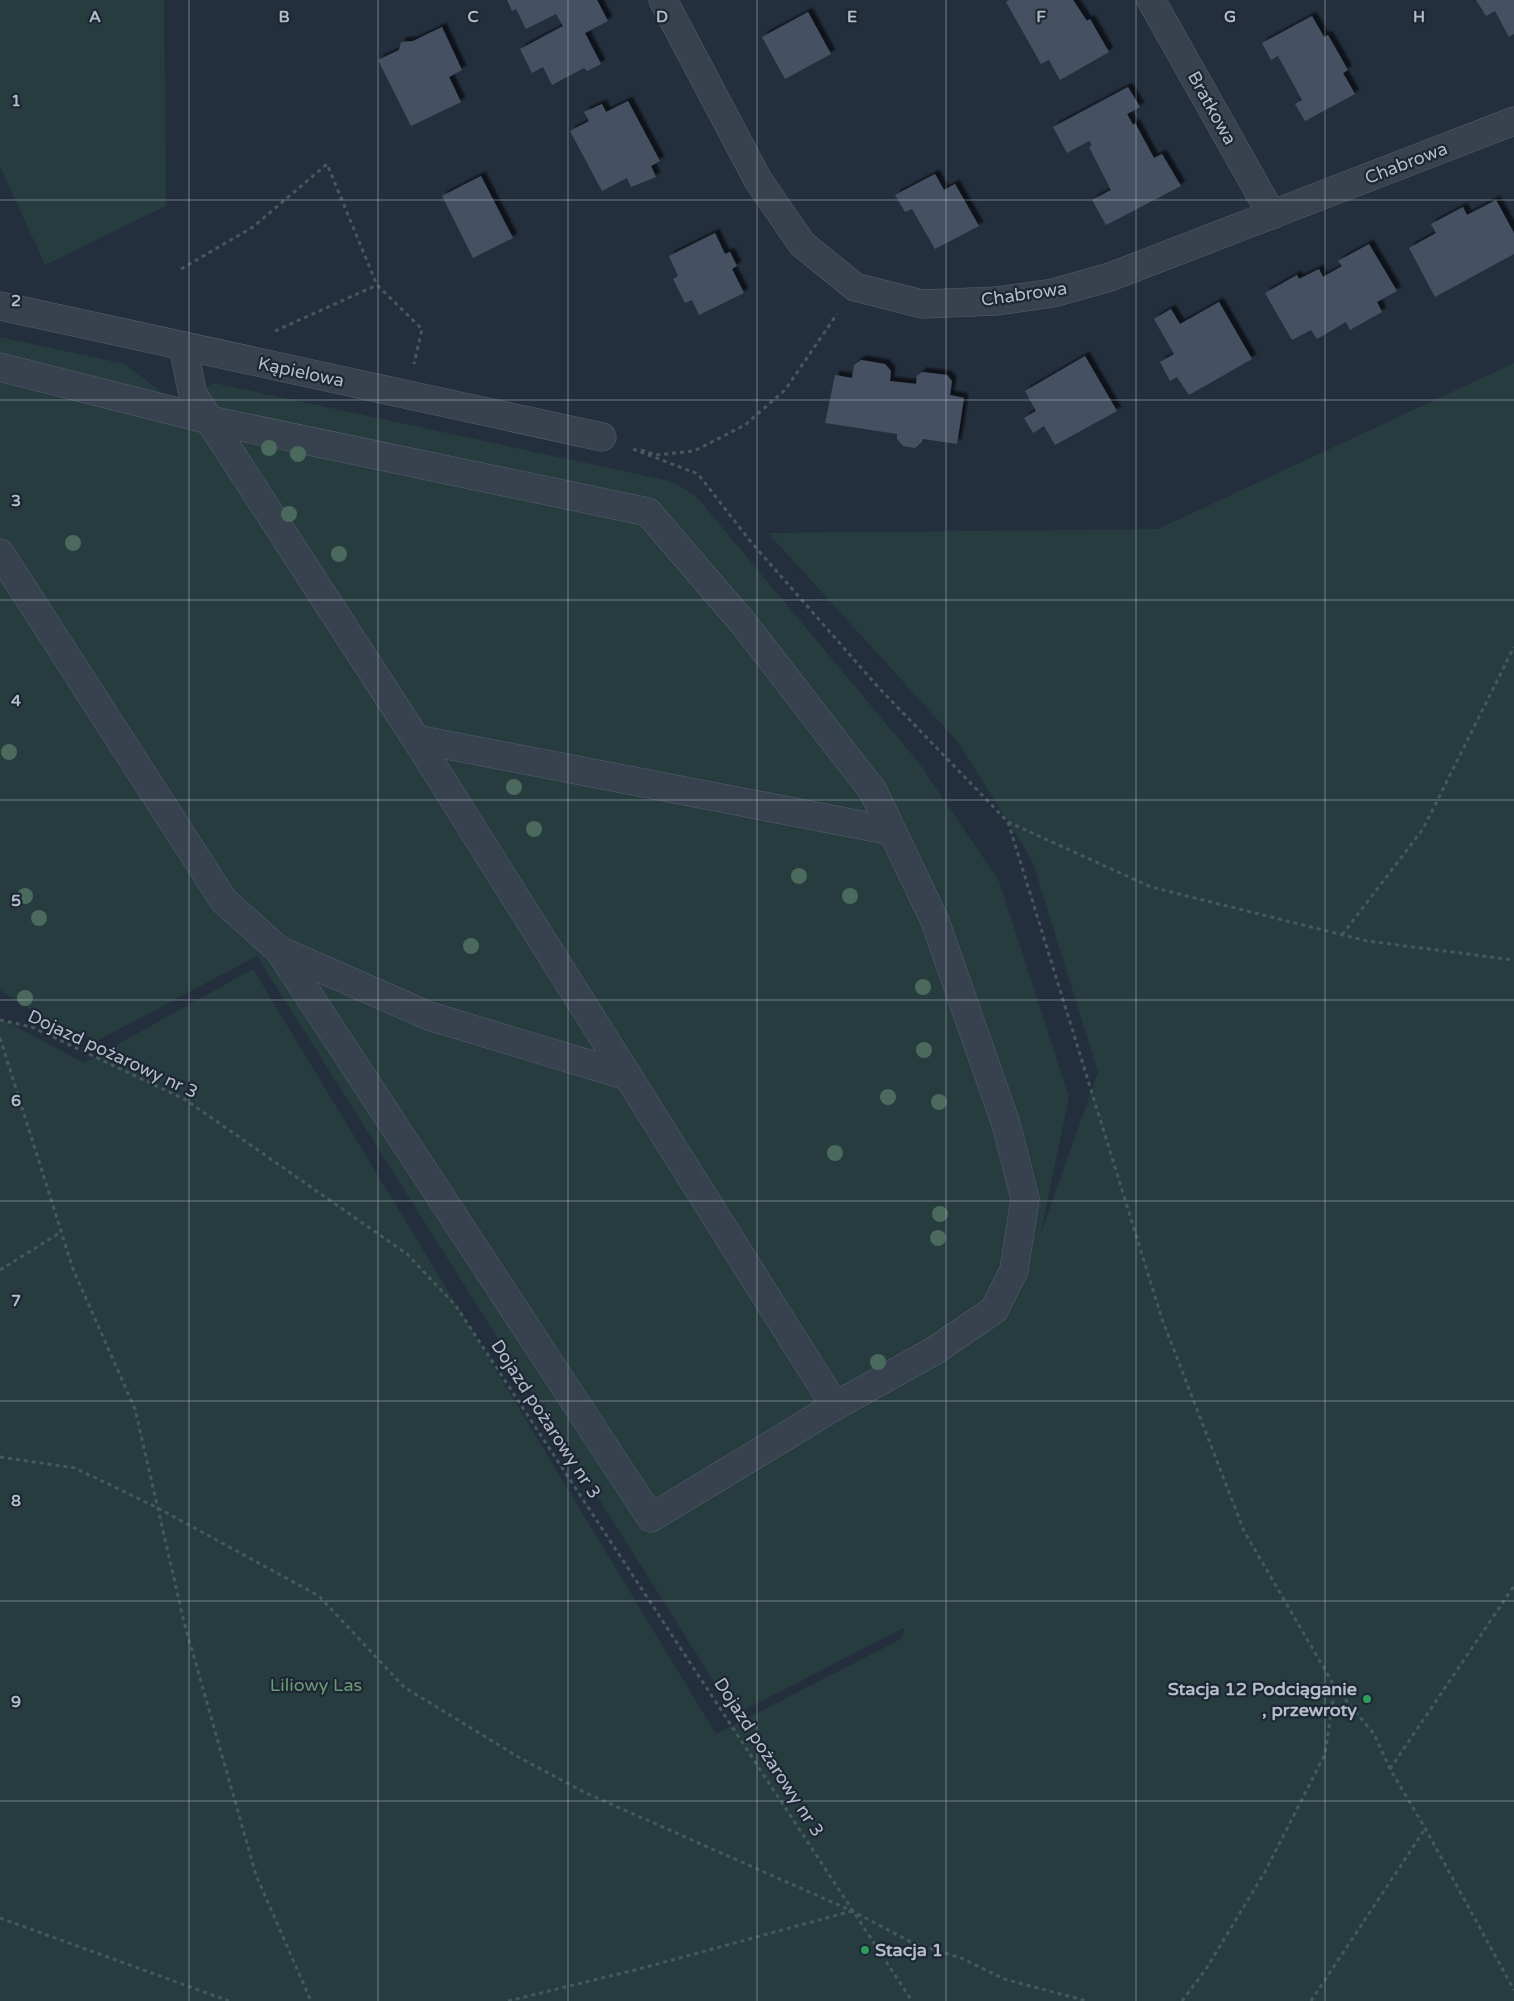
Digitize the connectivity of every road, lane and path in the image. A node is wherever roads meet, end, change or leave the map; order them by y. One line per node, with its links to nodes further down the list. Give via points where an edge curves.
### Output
1 (663, 0): 7 (street, Chabrowa, via 758,180 802,244)
2 (1151, 0): 4 (street, Bratkowa)
3 (1514, 121): 4 (street, Chabrowa)
4 (1272, 215): 7 (street, Chabrowa, via 1110,277 1054,293 997,301 922,304)
5 (181, 270): 6 (path, via 253,227 327,164)
6 (377, 285): 9 (path); 12 (path, via 422,329)
7 (855, 287): 14 (path, via 785,390 745,425 694,451 656,455)
8 (0, 306): 10 (street, Kąpielowa)
9 (274, 332)
10 (183, 346): 12 (street, Kąpielowa); 13 (street, via 193,395)
11 (0, 367): 13 (street)
12 (406, 395): 14 (street, Kąpielowa)
13 (209, 420): 17 (street); 19 (street, via 648,512 744,624 873,791)
14 (602, 437): 18 (path, via 698,474 751,542 879,688)
15 (0, 553): 21 (street, via 224,901)
16 (1514, 647): 20 (path, via 1423,829)
17 (416, 739): 19 (street); 25 (street)
18 (1008, 822): 20 (path, via 1151,888); 32 (path, via 1162,1319 1244,1531)
19 (892, 831): 28 (street, via 934,920 1006,1124 1025,1199 1014,1270 994,1310 934,1351)
20 (1342, 935): 22 (path)
21 (279, 950): 25 (street, via 429,1016); 28 (street, via 651,1518)
22 (1514, 960)
23 (0, 1020): 35 (path, Dojazd pożarowy nr 3, via 32,1027 186,1100 407,1254 456,1306)
24 (0, 1038): 26 (path)
25 (628, 1076): 28 (street)
26 (61, 1232): 27 (path); 30 (path, via 73,1269 135,1409)
27 (0, 1270)
28 (835, 1406)
29 (0, 1457): 30 (path, via 75,1468)
30 (158, 1508): 35 (path, via 319,1596 404,1686 520,1758 586,1793); 39 (path, via 184,1622 256,1875)
31 (1514, 1586): 33 (path)
32 (1335, 1687): 33 (path, via 1374,1734); 43 (path, via 1325,1754 1266,1870 1206,1969)
33 (1390, 1769): 34 (path)
34 (1425, 1828): 37 (path); 44 (path)
35 (852, 1911): 40 (path); 41 (path, Dojazd pożarowy nr 3); 42 (path, via 911,1942 962,1958 1004,1979)
36 (0, 1918): 38 (path)
37 (1514, 1990)
38 (229, 2001)
39 (311, 2001)
40 (508, 2001)
41 (912, 2001)
42 (1087, 2001)
43 (1182, 2001)
44 (1311, 2001)

